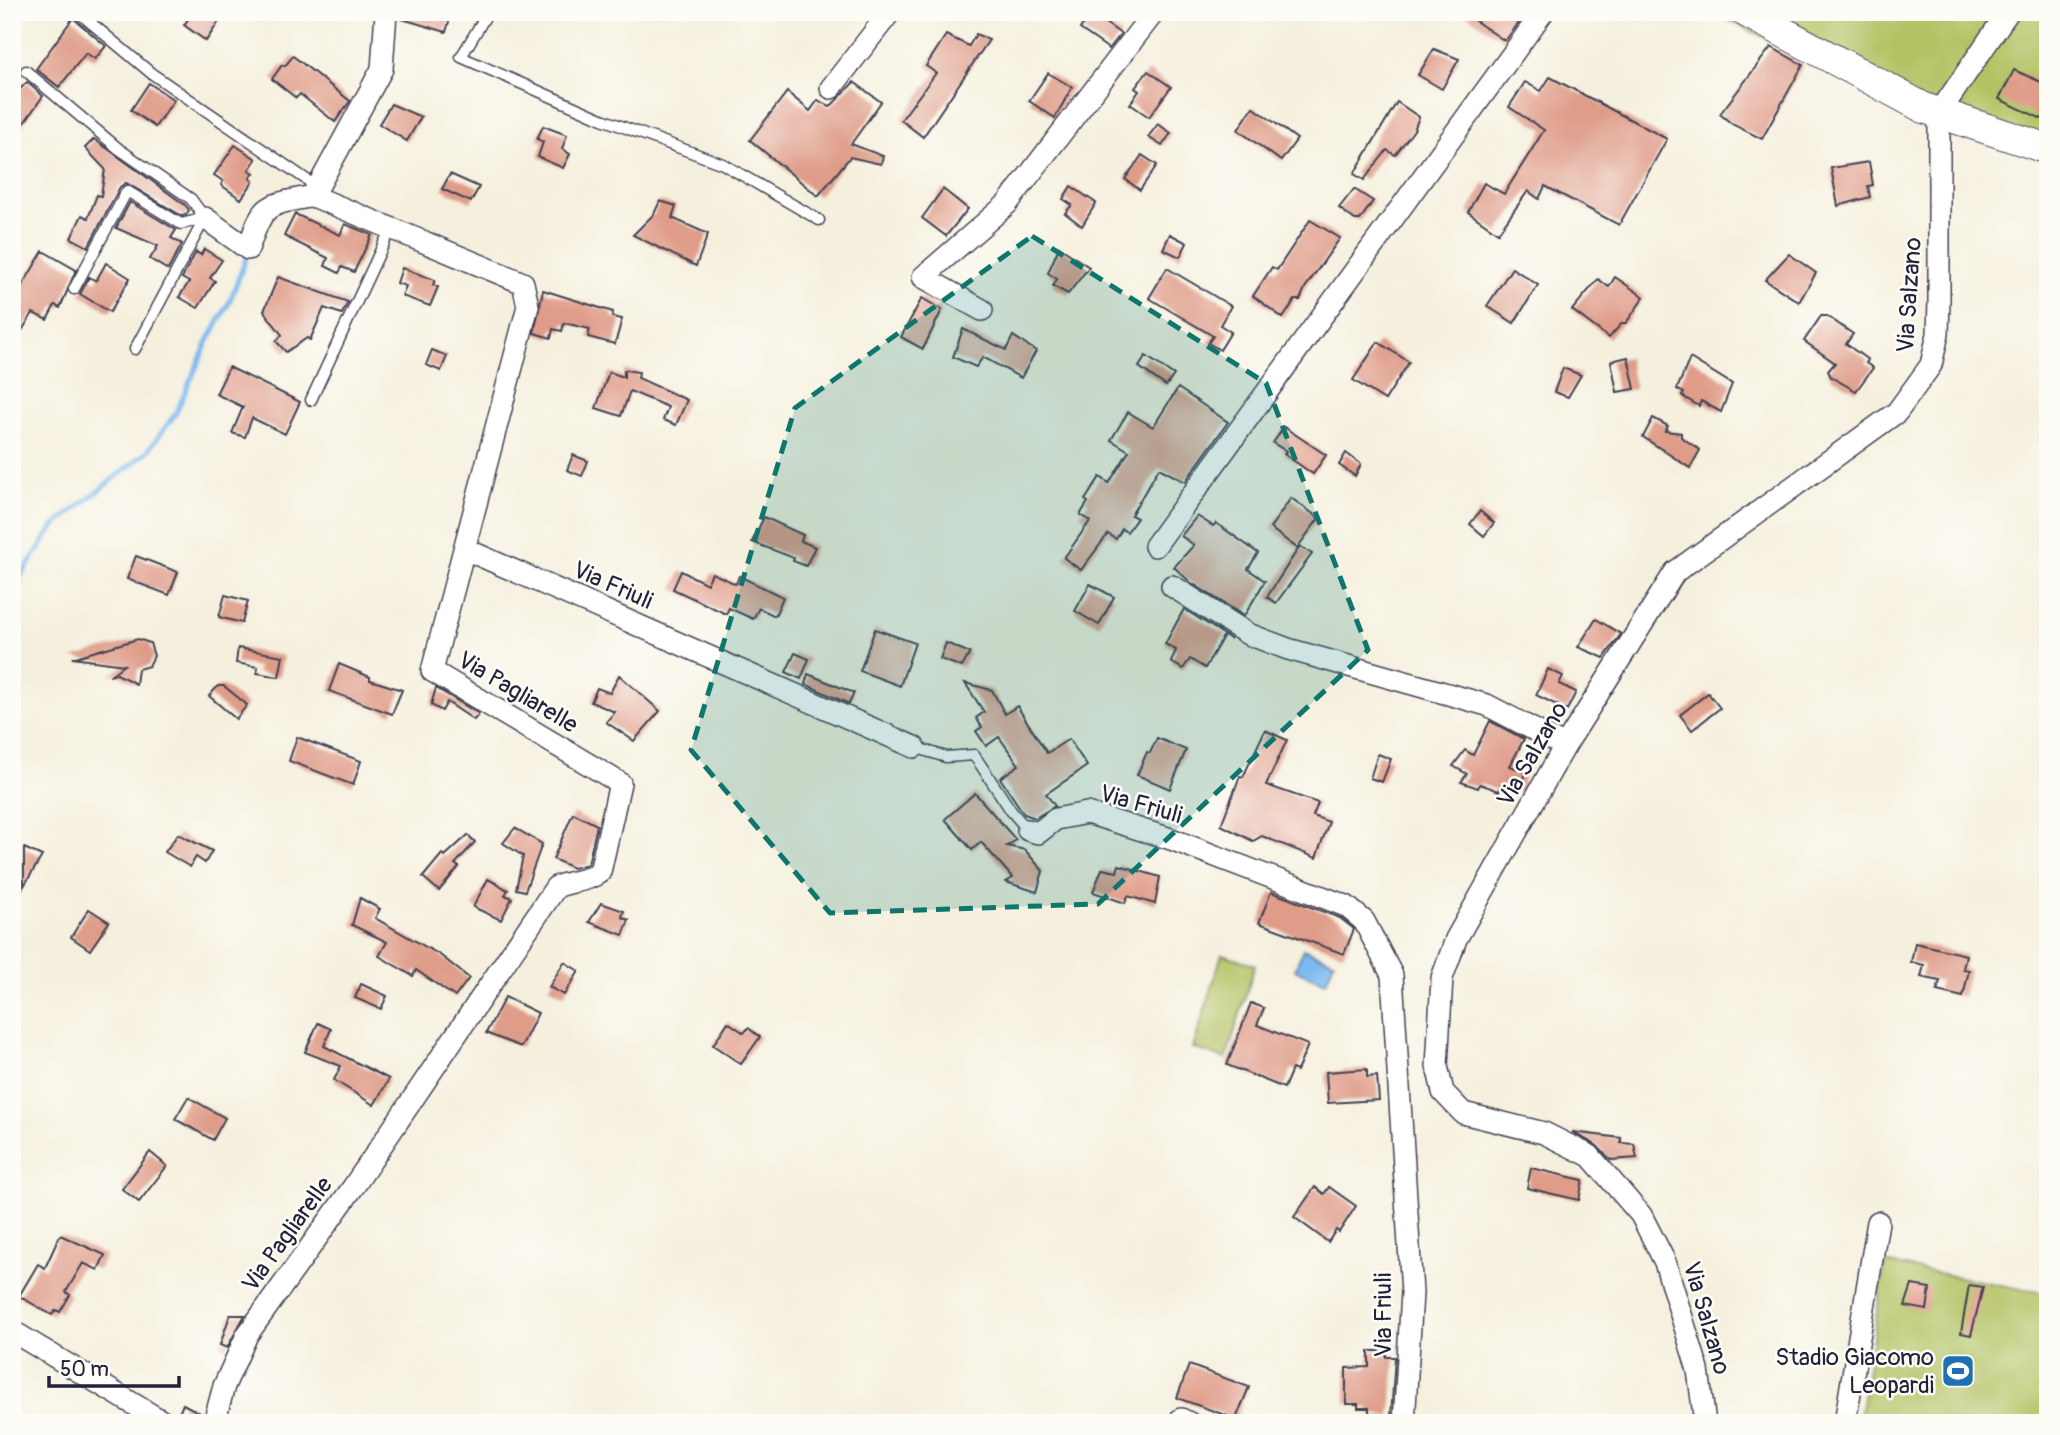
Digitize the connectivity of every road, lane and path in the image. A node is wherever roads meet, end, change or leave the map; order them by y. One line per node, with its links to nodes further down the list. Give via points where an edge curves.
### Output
1 (78, 12): 13 (lane, via 151,74 310,182)
2 (386, 12): 13 (street, via 382,69)
3 (488, 12): 15 (lane, via 461,57 602,119 723,164)
4 (890, 12): 10 (street)
5 (1154, 12): 18 (street, via 1007,204 923,277)
6 (1542, 12): 21 (street)
7 (1746, 12): 11 (street)
8 (2008, 12): 11 (street)
9 (26, 71): 14 (lane, via 119,149 191,199)
10 (831, 88)
11 (1939, 113): 12 (street); 24 (street, Via Salzano, via 1938,334 1931,365 1897,412 1675,572)
12 (2048, 149)
13 (313, 196): 14 (street, via 270,205 259,216 248,249); 16 (street, Via Pagliarelle)
14 (205, 218): 17 (lane, via 181,224 127,191); 19 (lane)
15 (819, 220)
16 (391, 228): 20 (lane); 22 (street, Via Pagliarelle, via 523,283 528,306)
17 (74, 289)
18 (982, 310)
19 (135, 349)
20 (311, 400)
21 (1155, 546)
22 (465, 549): 25 (street, Via Friuli); 30 (street, Via Pagliarelle, via 432,671 621,783 600,872 590,880 556,887 347,1197 247,1335)
23 (1172, 586): 24 (street, via 1248,634 1487,705)
24 (1565, 746): 32 (street, Via Salzano, via 1456,939 1442,978 1437,1066 1443,1092 1463,1113 1544,1133 1590,1156 1641,1215 1665,1262 1691,1346)
25 (914, 747): 26 (lane, Via Friuli, via 946,757 974,755)
26 (1028, 830): 31 (street, Via Friuli, via 1038,833 1056,819 1087,813 1171,839 1346,906 1364,921 1392,975 1412,1293)
27 (1878, 1222): 33 (street)
28 (12, 1332): 29 (street)
29 (164, 1423)
30 (214, 1423)
31 (1404, 1423)
32 (1705, 1423)
33 (1845, 1423)

